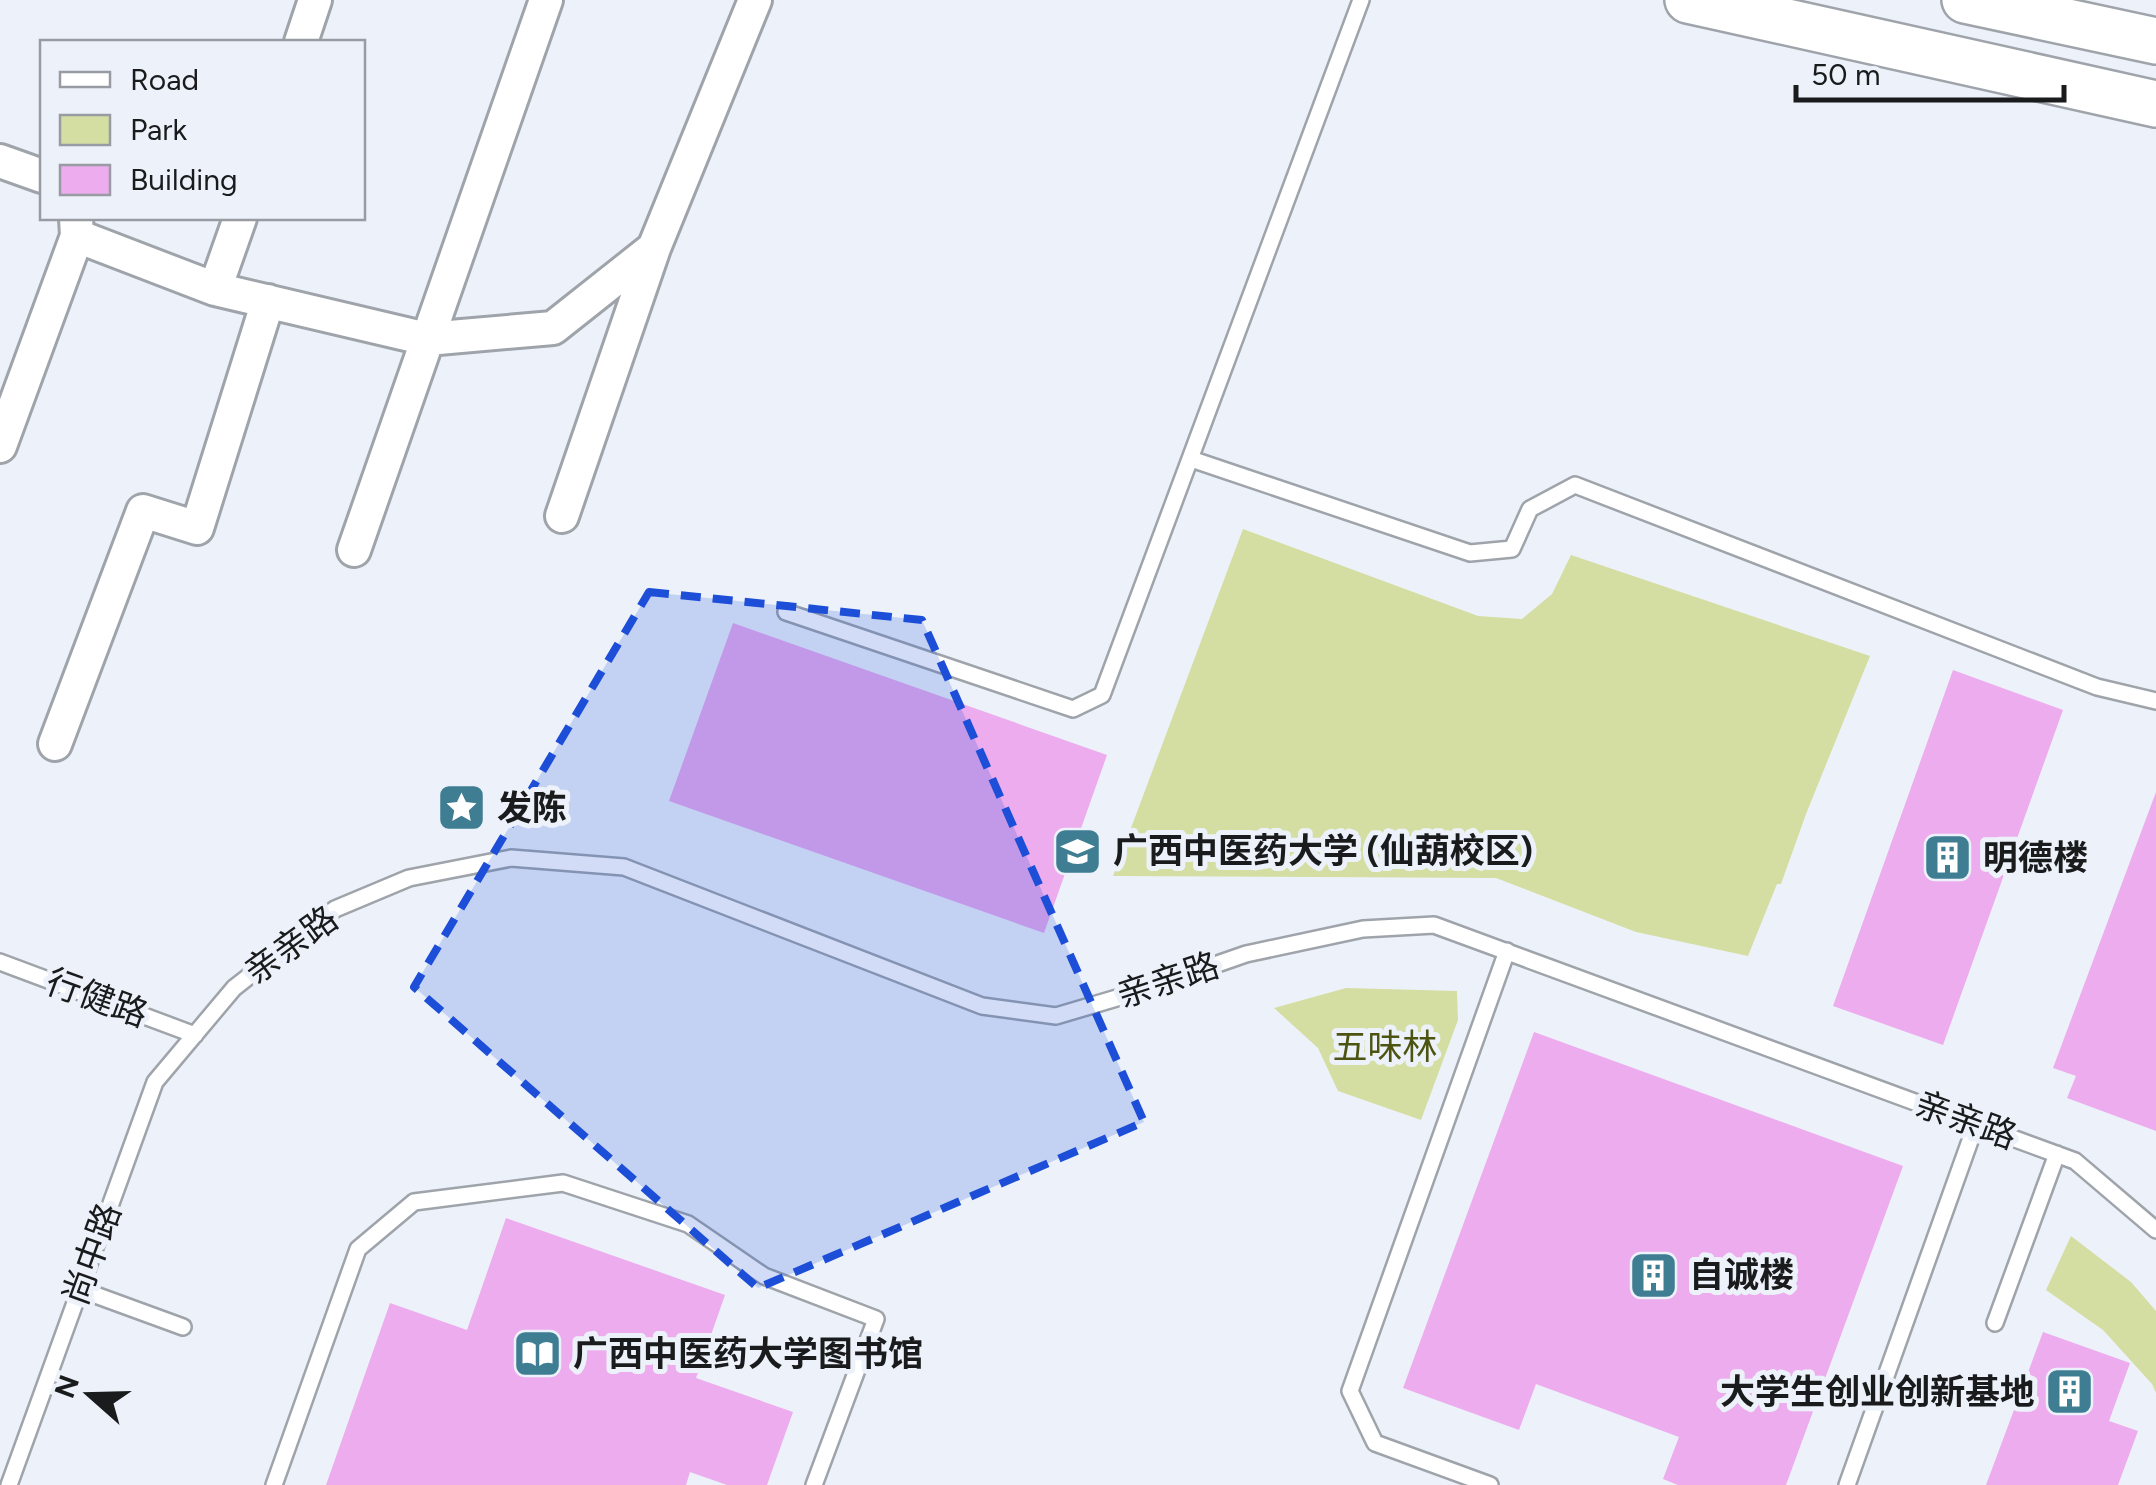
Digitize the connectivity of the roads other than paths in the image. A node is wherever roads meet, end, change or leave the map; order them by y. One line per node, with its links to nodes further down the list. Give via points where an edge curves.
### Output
1 (316, 0): 7 (street)
2 (546, 0): 17 (street)
3 (755, 0): 14 (street)
4 (1362, 0): 19 (lane)
5 (1688, 0): 9 (street)
6 (1966, 0): 8 (street)
7 (302, 40)
8 (2156, 41)
9 (2156, 104)
10 (0, 161): 11 (street)
11 (40, 175)
12 (239, 220): 15 (street)
13 (76, 227): 15 (street); 18 (street)
14 (654, 248): 17 (street, via 553,328); 20 (street)
15 (215, 289): 16 (street)
16 (268, 302): 17 (street); 24 (street, via 197,528 143,511)
17 (427, 338): 21 (street)
18 (0, 446)
19 (1190, 459): 22 (lane, via 1102,695 1073,709); 23 (lane, via 1470,553 1512,549 1530,509 1575,485 2097,687)
20 (562, 516)
21 (354, 550)
22 (786, 612)
23 (2156, 701)
24 (55, 744)
25 (1507, 952): 27 (lane, 亲亲路, via 1434,925 1362,929 1246,954 1056,1016 982,1006 624,867 511,858 409,878 335,909 234,988); 28 (lane, 亲亲路); 37 (lane, via 1350,1392 1375,1443)
26 (0, 962): 27 (lane, 行健路)
27 (195, 1035): 31 (lane, 尚中路, via 155,1082)
28 (1976, 1124): 29 (lane, 亲亲路); 38 (lane)
29 (2057, 1154): 30 (lane, 亲亲路, via 2075,1160); 32 (lane)
30 (2156, 1230)
31 (80, 1289): 33 (lane); 34 (lane, 尚中路)
32 (1995, 1323)
33 (183, 1327)
34 (9, 1485)
35 (274, 1485): 36 (lane, via 358,1250 414,1202 563,1183 688,1224 764,1276 876,1319)
36 (814, 1485)
37 (1490, 1485)
38 (1847, 1485)

